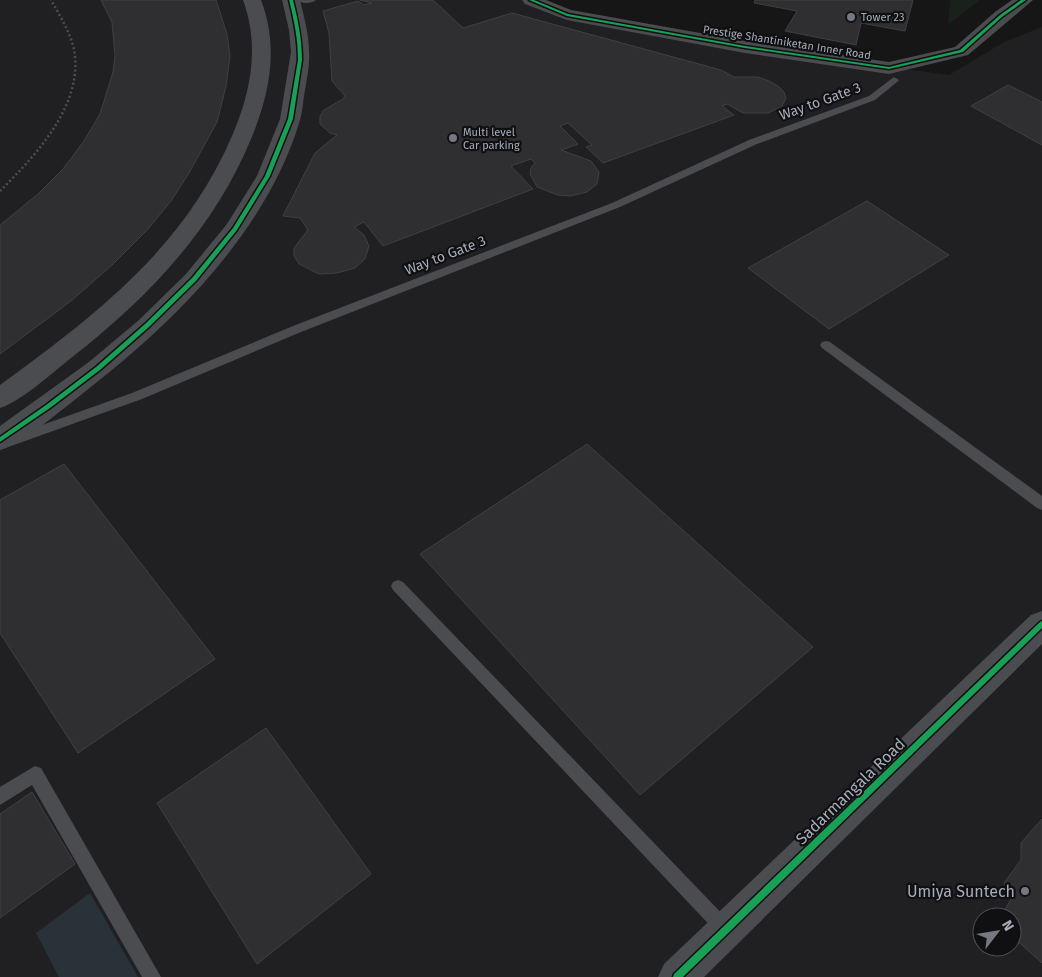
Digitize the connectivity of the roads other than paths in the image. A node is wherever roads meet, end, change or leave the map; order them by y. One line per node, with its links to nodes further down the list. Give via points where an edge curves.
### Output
1 (252, 0): 8 (street, via 263,45)
2 (291, 0): 9 (street, via 299,36 300,60)
3 (301, 0): 4 (lane)
4 (312, 0)
5 (532, 0): 6 (street, Prestige Shantiniketan Inner Road, via 567,15 889,68 961,50)
6 (1024, 0)
7 (894, 80): 13 (lane, Way to Gate 3, via 872,98 753,142 616,204 137,396)
8 (256, 102): 9 (street); 11 (street, via 241,146 186,236 137,290 96,326)
9 (294, 103): 12 (street, via 287,132 263,186 213,256 163,311 114,357)
10 (826, 344): 14 (lane)
11 (0, 398)
12 (0, 440)
13 (0, 446)
14 (1042, 504)
15 (398, 586): 18 (lane)
16 (1042, 624): 18 (street, Sadarmangala Road)
17 (0, 797): 19 (lane, via 35,774)
18 (726, 929): 20 (street, Sadarmangala Road)
19 (152, 977)
20 (677, 977)

